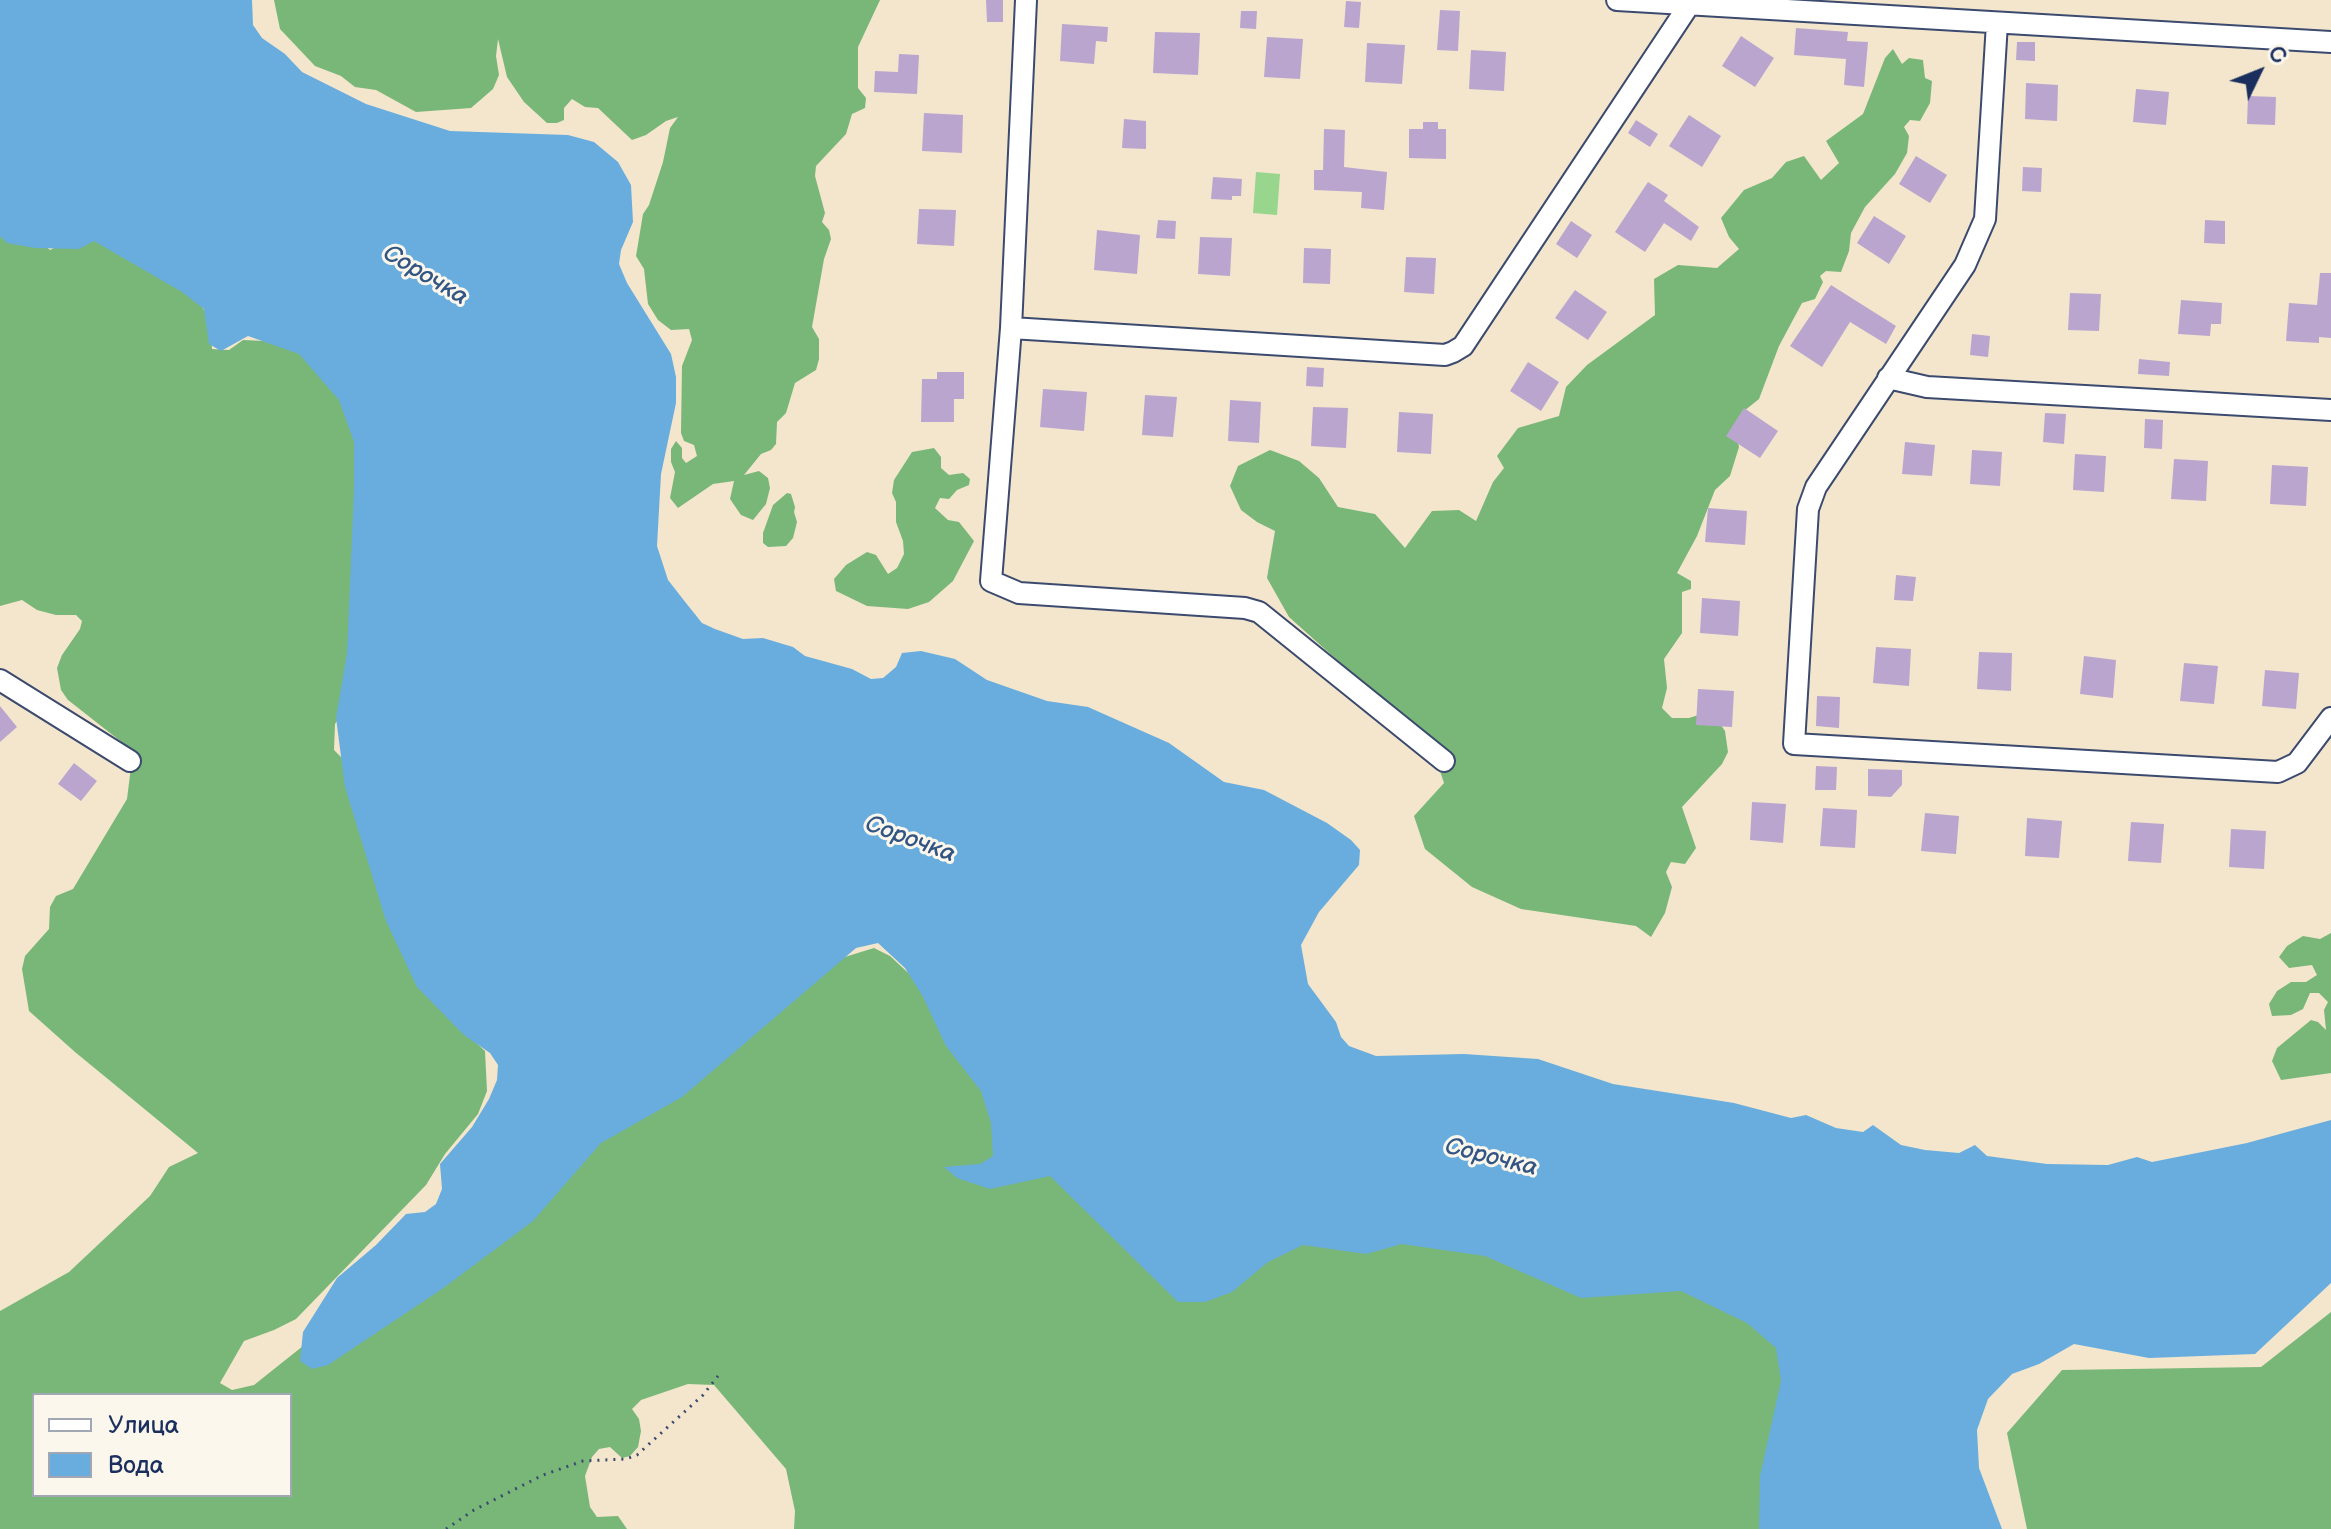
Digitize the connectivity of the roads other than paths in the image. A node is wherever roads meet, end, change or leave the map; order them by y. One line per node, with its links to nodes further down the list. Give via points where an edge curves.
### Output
1 (1026, 0): 6 (street)
2 (1617, 0): 3 (street)
3 (1689, 2): 4 (street); 6 (street, via 1463,346 1453,352)
4 (1997, 23): 5 (street); 7 (street, via 1985,219 1965,265)
5 (2331, 42)
6 (1011, 328): 12 (street, via 991,581 1019,593 1259,612)
7 (1888, 378): 8 (street, via 1927,387); 10 (street, via 1816,487 1808,509 1794,744 2278,772 2297,763)
8 (2331, 410)
9 (0, 680): 11 (street)
10 (2331, 718)
11 (130, 761)
12 (1444, 761)

